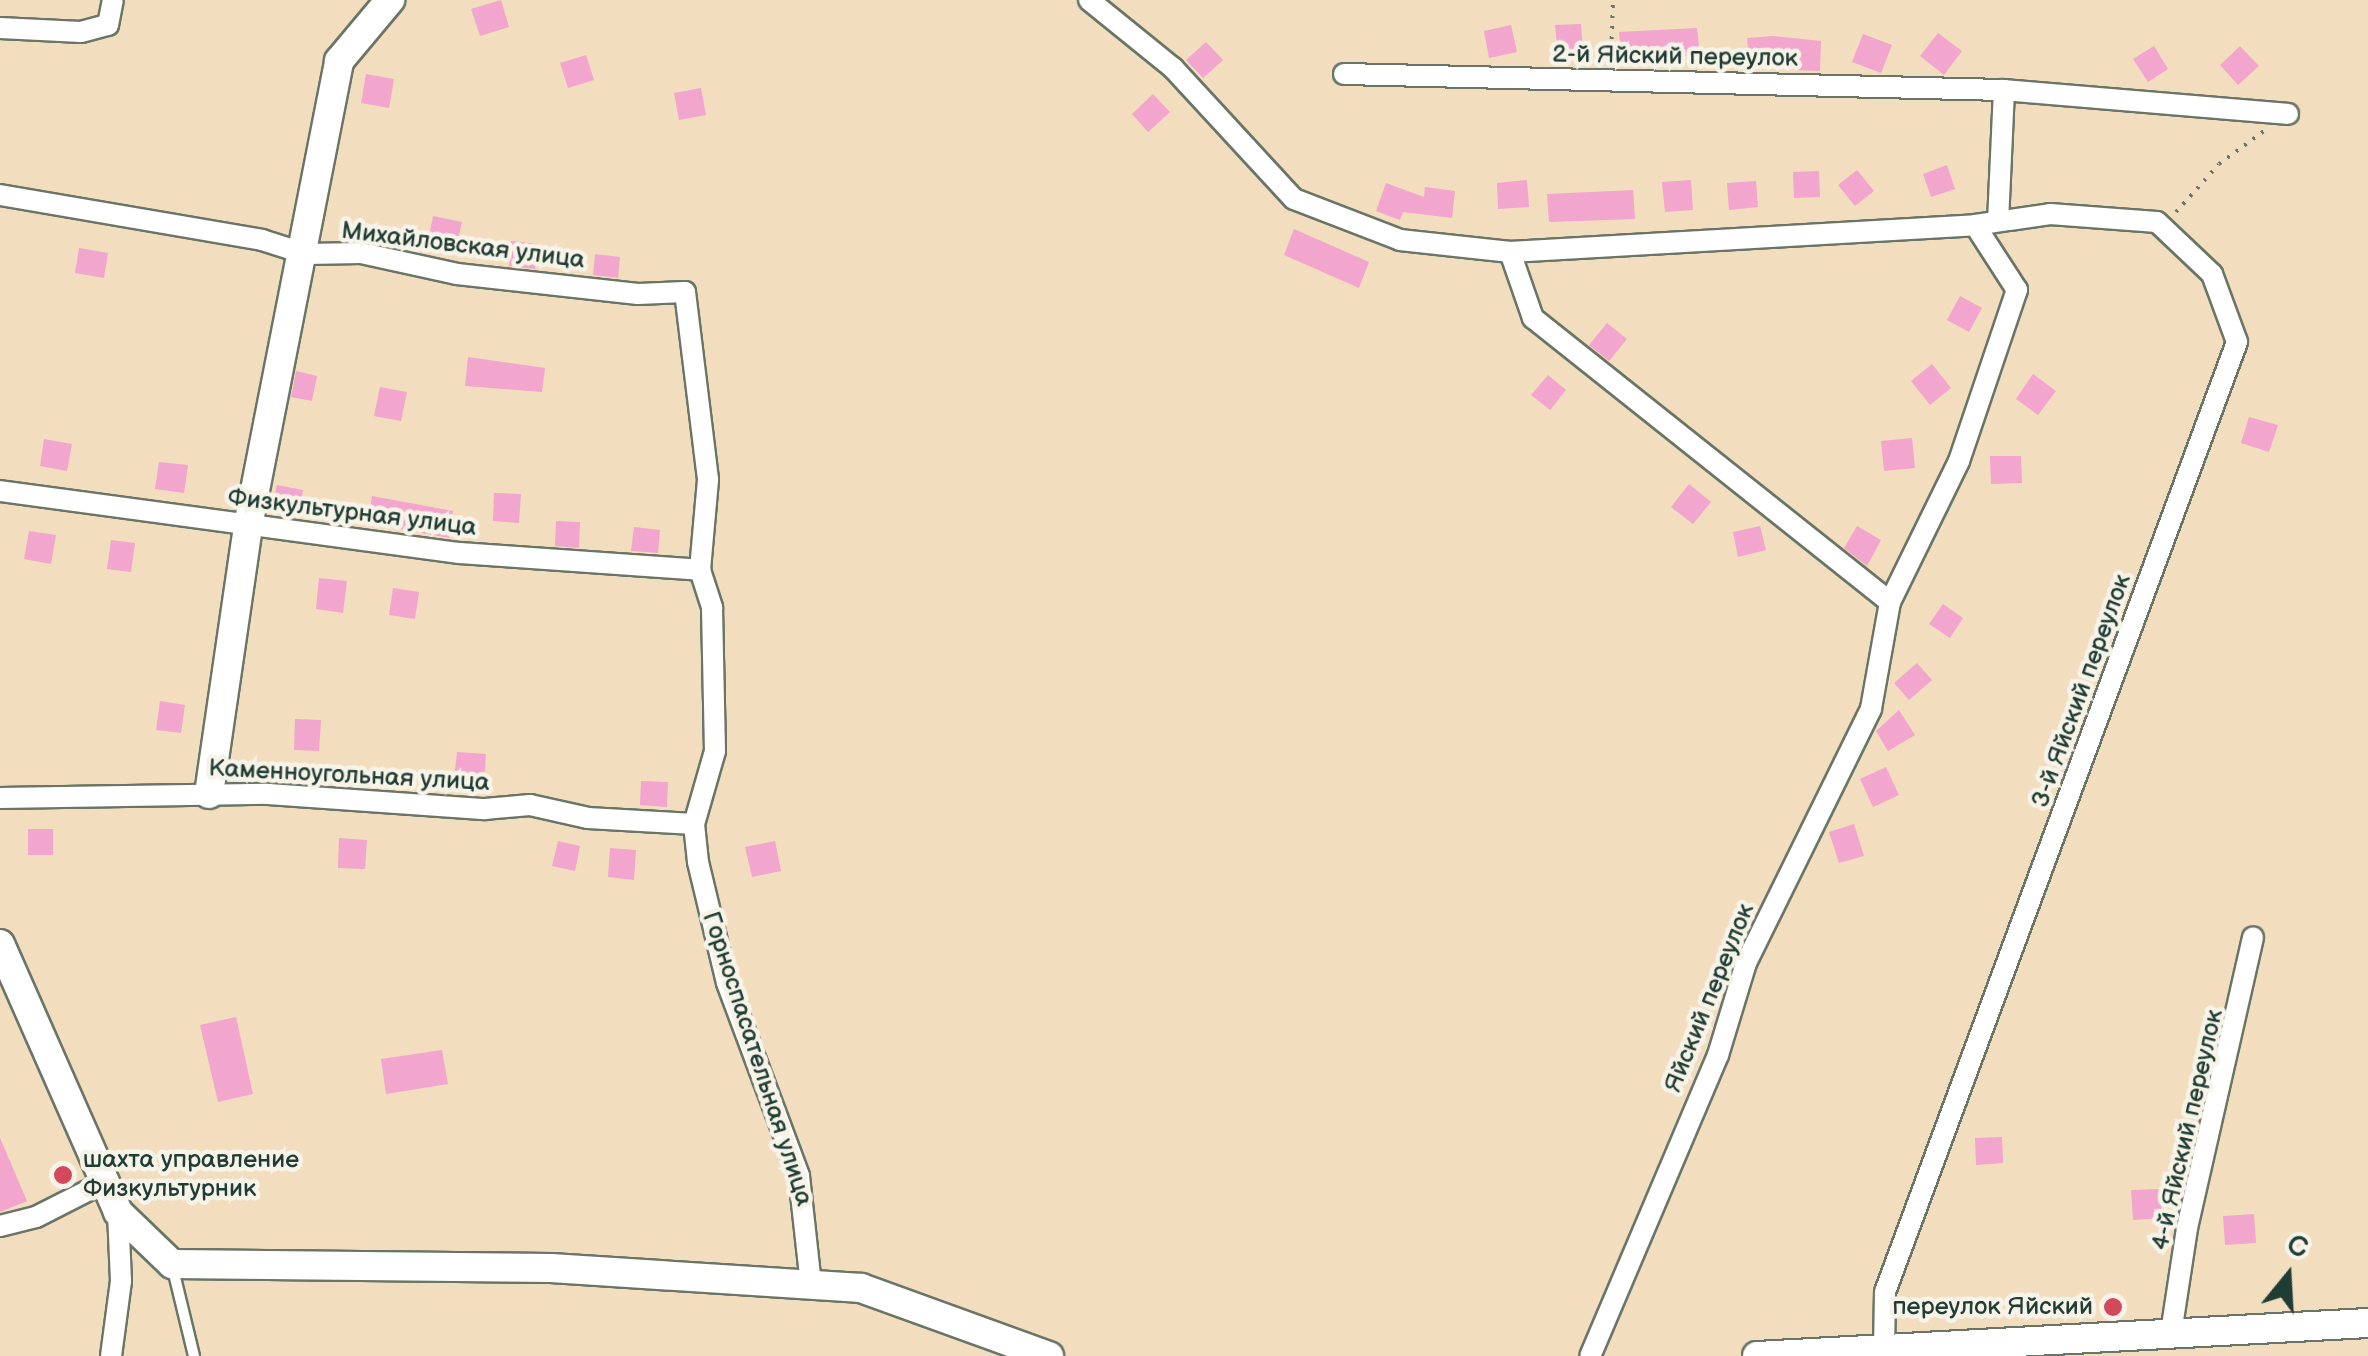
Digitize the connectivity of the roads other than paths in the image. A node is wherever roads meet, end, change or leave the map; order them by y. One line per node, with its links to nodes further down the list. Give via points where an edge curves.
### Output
1 (113, 0): 4 (street, via 108,25 81,32)
2 (390, 0): 12 (street, via 339,60)
3 (1088, 0): 11 (street, via 1173,68 1294,200 1400,240)
4 (0, 28)
5 (1344, 74): 6 (street, 2-й Яйский переулок)
6 (2004, 90): 7 (street, 2-й Яйский переулок); 9 (street)
7 (2288, 114)
8 (0, 195): 12 (street, Михайловская улица, via 262,240)
9 (1998, 220): 10 (street); 30 (street, 3-й Яйский переулок, via 2050,214 2157,222 2212,274 2237,342 1885,1292)
10 (1975, 225): 11 (street); 17 (street, Яйский переулок, via 2017,290 1958,460)
11 (1510, 252): 17 (street, via 1534,318)
12 (306, 254): 13 (street, Михайловская улица, via 361,253 457,274 638,294); 15 (street)
13 (685, 292): 16 (street, Горноспасательная улица, via 708,480)
14 (0, 491): 15 (street, Физкультурная улица)
15 (248, 526): 16 (street, Физкультурная улица, via 458,553); 18 (street)
16 (700, 570): 20 (street, Горноспасательная улица, via 712,608 715,751)
17 (1890, 602): 34 (street, Яйский переулок, via 1871,709 1746,964 1718,1055)
18 (210, 794): 19 (street, Каменноугольная улица); 20 (street, Каменноугольная улица, via 485,810 530,805 588,818)
19 (0, 798)
20 (694, 824): 27 (street, Горноспасательная улица, via 727,983 799,1176)
21 (2254, 938): 29 (street, 4-й Яйский переулок, via 2187,1228)
22 (0, 944): 23 (street)
23 (104, 1182): 24 (street); 25 (street, via 36,1218)
24 (118, 1212): 26 (street); 31 (street, via 121,1280)
25 (0, 1226)
26 (172, 1264): 27 (street, via 551,1268); 32 (lane)
27 (810, 1285): 33 (street, via 861,1288)
28 (2368, 1323): 29 (street)
29 (2171, 1333): 30 (street)
30 (1884, 1348): 35 (street)
31 (111, 1356)
32 (194, 1356)
33 (1049, 1356)
34 (1590, 1356)
35 (1758, 1356)

